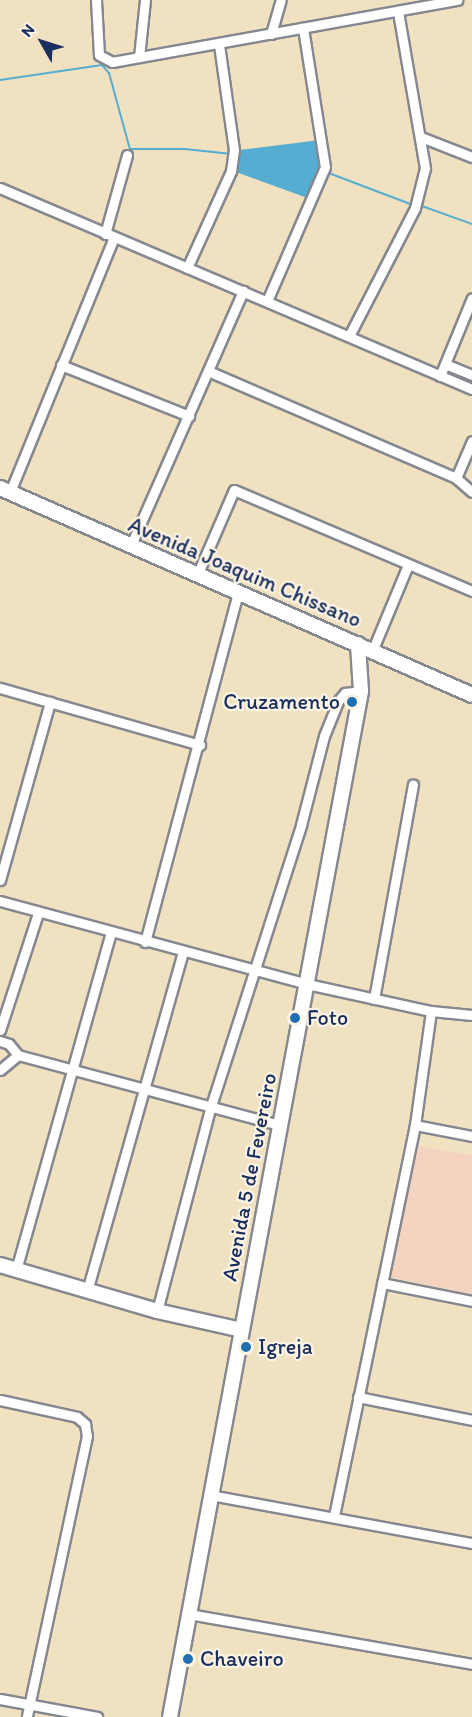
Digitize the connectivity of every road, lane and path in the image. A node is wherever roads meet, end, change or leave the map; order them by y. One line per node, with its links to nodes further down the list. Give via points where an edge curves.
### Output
1 (96, 0): 10 (street, via 99,56 112,62)
2 (145, 0): 10 (street)
3 (281, 0): 8 (street)
4 (457, 0): 5 (street)
5 (433, 2): 6 (street)
6 (398, 11): 7 (street); 11 (street)
7 (303, 28): 8 (street); 19 (street, via 323,171)
8 (272, 33): 9 (street)
9 (219, 45): 10 (street); 16 (street, via 234,150 231,171)
10 (139, 57)
11 (421, 137): 13 (street); 20 (street, via 425,168 416,204)
12 (127, 155): 15 (street)
13 (472, 157)
14 (0, 188): 15 (street)
15 (109, 235): 16 (street); 22 (street)
16 (187, 268): 17 (street)
17 (243, 291): 19 (street); 23 (street)
18 (472, 298): 21 (street)
19 (267, 301): 20 (street)
20 (349, 336): 25 (street)
21 (445, 364): 24 (street); 25 (street)
22 (61, 365): 27 (street); 30 (street)
23 (208, 371): 27 (street); 29 (street)
24 (472, 375)
25 (440, 376): 26 (street)
26 (472, 389)
27 (189, 416): 32 (street)
28 (472, 441): 29 (street)
29 (456, 478): 31 (street)
30 (5, 490): 32 (street, Avenida Joaquim Chissano)
31 (472, 492)
32 (131, 545): 34 (street, Avenida Joaquim Chissano)
33 (408, 566): 34 (street, via 234,490); 35 (street); 38 (street)
34 (198, 573): 36 (street, Avenida Joaquim Chissano)
35 (472, 591)
36 (238, 593): 37 (street, Avenida Joaquim Chissano); 43 (street)
37 (358, 644): 38 (street, Avenida Joaquim Chissano); 40 (street)
38 (378, 653): 40 (street); 41 (street, Avenida Joaquim Chissano)
39 (0, 688): 42 (street)
40 (361, 689): 51 (street, via 345,693 333,711 301,825); 52 (street, Avenida 5 de Fevereiro)
41 (472, 695)
42 (50, 702): 43 (street); 45 (street)
43 (200, 745): 49 (street)
44 (413, 785): 53 (street)
45 (0, 880)
46 (0, 901): 47 (street)
47 (38, 913): 48 (street); 56 (street)
48 (111, 933): 49 (street); 60 (street)
49 (145, 942): 50 (street)
50 (183, 951): 51 (street); 61 (street)
51 (253, 969): 52 (street); 62 (street)
52 (307, 984): 53 (street); 63 (street, Avenida 5 de Fevereiro)
53 (374, 999): 54 (street)
54 (431, 1011): 55 (street); 64 (street)
55 (472, 1015)
56 (0, 1030)
57 (0, 1041): 58 (street, via 9,1044)
58 (18, 1055): 59 (street); 60 (street)
59 (0, 1070)
60 (71, 1072): 61 (street); 67 (street)
61 (141, 1089): 62 (street); 69 (street)
62 (210, 1109): 63 (street); 71 (street)
63 (280, 1125): 72 (street, Avenida 5 de Fevereiro)
64 (414, 1125): 65 (street); 68 (street)
65 (472, 1136)
66 (0, 1265): 67 (street)
67 (16, 1270): 69 (street)
68 (382, 1283): 70 (street); 73 (street)
69 (87, 1291): 71 (street)
70 (472, 1301)
71 (157, 1311): 72 (street)
72 (242, 1330): 76 (street, Avenida 5 de Fevereiro)
73 (358, 1397): 75 (street); 77 (street)
74 (0, 1400): 82 (street, via 77,1417 85,1424 87,1436)
75 (472, 1420)
76 (210, 1495): 77 (street); 79 (street, Avenida 5 de Fevereiro)
77 (334, 1516): 78 (street)
78 (472, 1543)
79 (189, 1614): 80 (street); 85 (street, Avenida 5 de Fevereiro)
80 (472, 1664)
81 (0, 1699): 82 (street)
82 (30, 1705): 83 (street); 84 (street)
83 (27, 1717)
84 (97, 1717)
85 (170, 1717)

